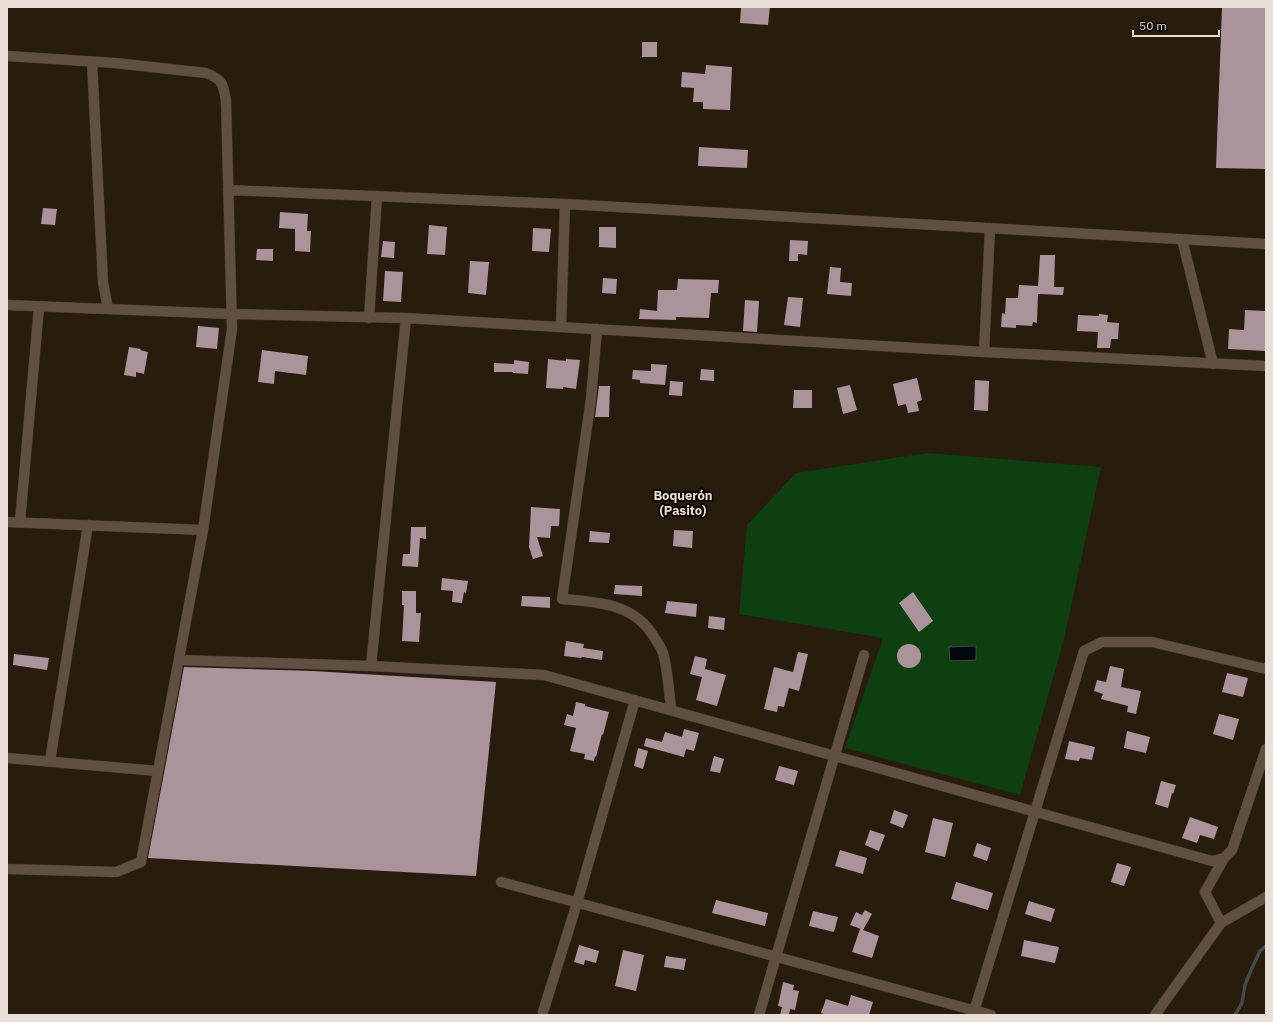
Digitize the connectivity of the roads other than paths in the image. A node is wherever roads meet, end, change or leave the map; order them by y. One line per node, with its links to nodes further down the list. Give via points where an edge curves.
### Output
1 (7, 56): 2 (street)
2 (92, 62): 3 (street, via 206,73 218,78 224,87 226,101); 11 (street, via 103,282)
3 (228, 190): 4 (street); 12 (street)
4 (377, 196): 5 (street); 13 (street)
5 (565, 204): 6 (street); 15 (street)
6 (990, 228): 7 (street); 17 (street)
7 (1182, 239): 8 (street); 18 (street)
8 (1266, 244)
9 (7, 305): 10 (street)
10 (39, 307): 11 (street); 21 (street)
11 (108, 309): 12 (street)
12 (231, 314): 13 (street); 23 (street, via 232,329)
13 (369, 318): 14 (street)
14 (406, 318): 15 (street); 26 (street)
15 (561, 327): 16 (street)
16 (597, 330): 17 (street); 29 (street, via 591,399 562,599 598,602 620,608 639,619 663,651)
17 (984, 352): 18 (street)
18 (1213, 364): 19 (street)
19 (1266, 366)
20 (7, 522): 21 (street)
21 (20, 522): 22 (street)
22 (88, 525): 23 (street); 33 (street)
23 (203, 530): 25 (street)
24 (864, 655): 31 (street)
25 (179, 660): 26 (street); 34 (street)
26 (372, 666): 28 (street, via 544,675)
27 (1266, 669): 35 (street, via 1152,642 1102,642 1084,651)
28 (636, 700): 29 (street); 40 (street)
29 (671, 710): 31 (street)
30 (1266, 749): 36 (street, via 1232,850)
31 (835, 756): 35 (street); 42 (street)
32 (7, 758): 33 (street)
33 (50, 761): 34 (street)
34 (158, 771): 37 (street, via 141,862 116,872)
35 (1035, 812): 36 (street, via 1212,861); 44 (street)
36 (1224, 858): 41 (street, via 1205,892)
37 (7, 869)
38 (501, 882): 40 (street)
39 (1266, 897): 41 (street)
40 (577, 903): 42 (street); 43 (street)
41 (1222, 923): 47 (street)
42 (776, 956): 44 (street); 45 (street)
43 (543, 1012)
44 (974, 1013): 46 (street)
45 (759, 1015)
46 (991, 1015)
47 (1155, 1015)

